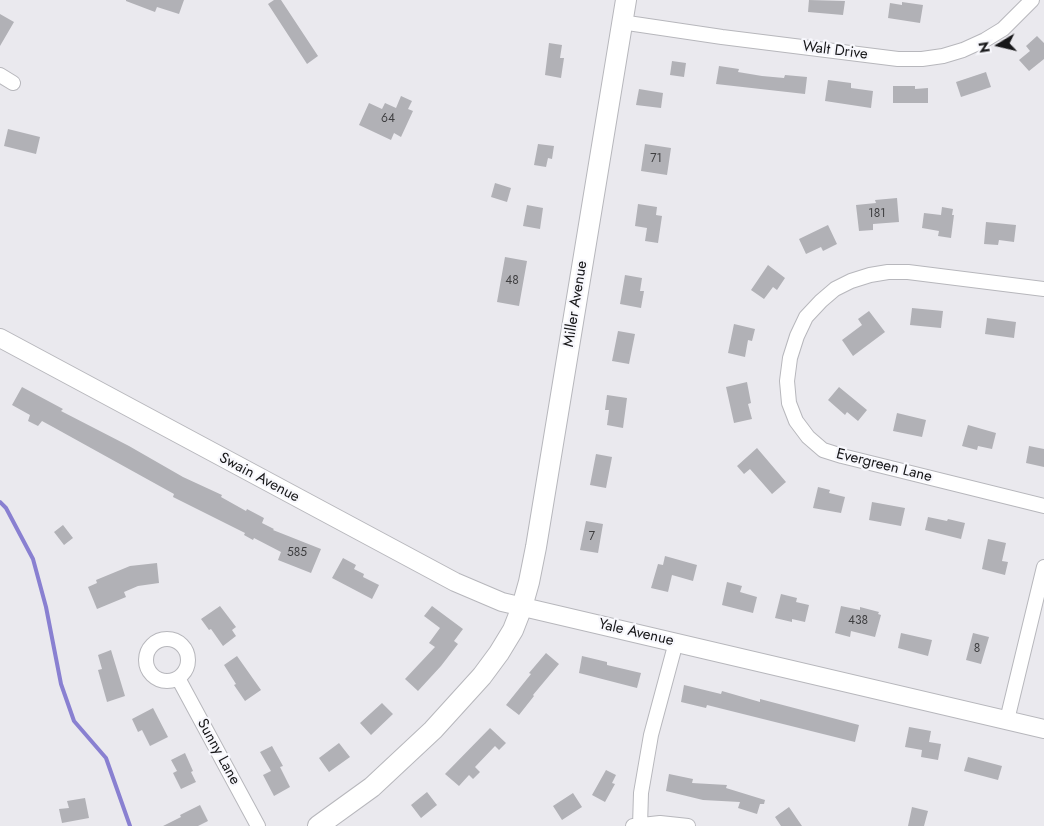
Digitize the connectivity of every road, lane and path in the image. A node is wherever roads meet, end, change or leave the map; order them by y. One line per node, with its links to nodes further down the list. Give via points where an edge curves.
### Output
1 (626, 0): 3 (main road, Miller Avenue)
2 (1032, 0): 3 (street, Walt Drive, via 1003,29 985,40 963,50 922,59 883,57)
3 (621, 22): 10 (main road, Miller Avenue, via 538,538)
4 (0, 75): 5 (street)
5 (13, 83)
6 (1044, 289): 8 (street, Evergreen Lane, via 908,272 870,274 835,289 806,316 790,358 788,381 789,402 796,421 823,450)
7 (0, 338): 10 (street, Swain Avenue, via 455,582)
8 (1044, 506)
9 (1044, 567): 13 (street)
10 (522, 607): 11 (street, Yale Avenue); 16 (main road, via 499,653 439,724 372,787)
11 (676, 642): 13 (street, Yale Avenue); 17 (street, via 651,735)
12 (178, 678): 15 (street, Sunny Lane)
13 (1008, 720): 14 (street, Yale Avenue)
14 (1044, 729)
15 (258, 826)
16 (318, 826)
17 (638, 826): 18 (street, via 660,823)
18 (688, 826)

